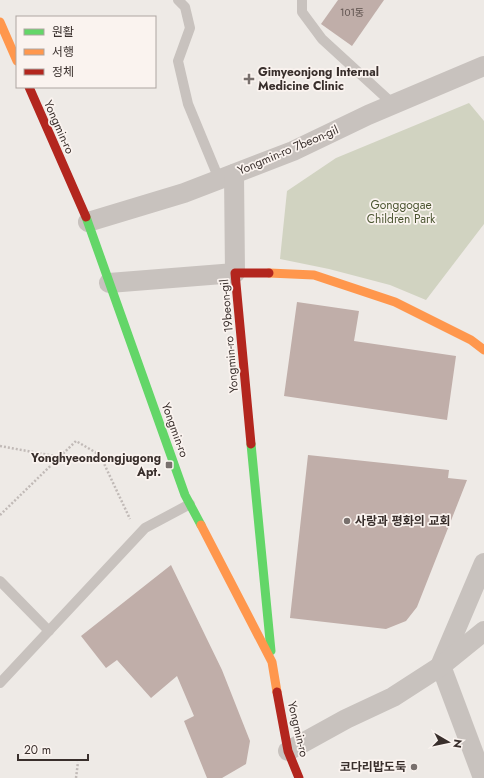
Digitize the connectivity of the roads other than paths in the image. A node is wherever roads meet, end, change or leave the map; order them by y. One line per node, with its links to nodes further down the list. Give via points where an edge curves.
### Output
1 (178, 0): 8 (lane, via 185,7 190,28 178,61 188,104)
2 (302, 0): 7 (lane, via 302,12 322,39)
3 (0, 22): 4 (street)
4 (16, 59)
5 (484, 66): 7 (street, Yongmin-ro 7beon-gil)
6 (29, 88): 9 (street, Yongmin-ro)
7 (393, 104): 8 (street, Yongmin-ro 7beon-gil, via 293,151)
8 (227, 176): 9 (street, Yongmin-ro 7beon-gil, via 184,193); 10 (street)
9 (88, 222): 11 (street, Yongmin-ro)
10 (235, 273): 11 (street); 12 (street, Yongmin-ro 19beon-gil, via 314,275 395,302 471,340); 18 (street, Yongmin-ro 19beon-gil)
11 (109, 283): 13 (street, Yongmin-ro)
12 (484, 350)
13 (190, 504): 16 (lane, via 145,528); 18 (street, Yongmin-ro)
14 (484, 563): 19 (street)
15 (0, 581): 16 (lane)
16 (49, 631): 20 (lane)
17 (484, 631): 19 (street)
18 (272, 662): 21 (street, Yongmin-ro)
19 (441, 666): 21 (street, via 393,698 346,719); 23 (street)
20 (0, 683)
21 (288, 751): 22 (street, Yongmin-ro)
22 (299, 778)
23 (483, 778)

